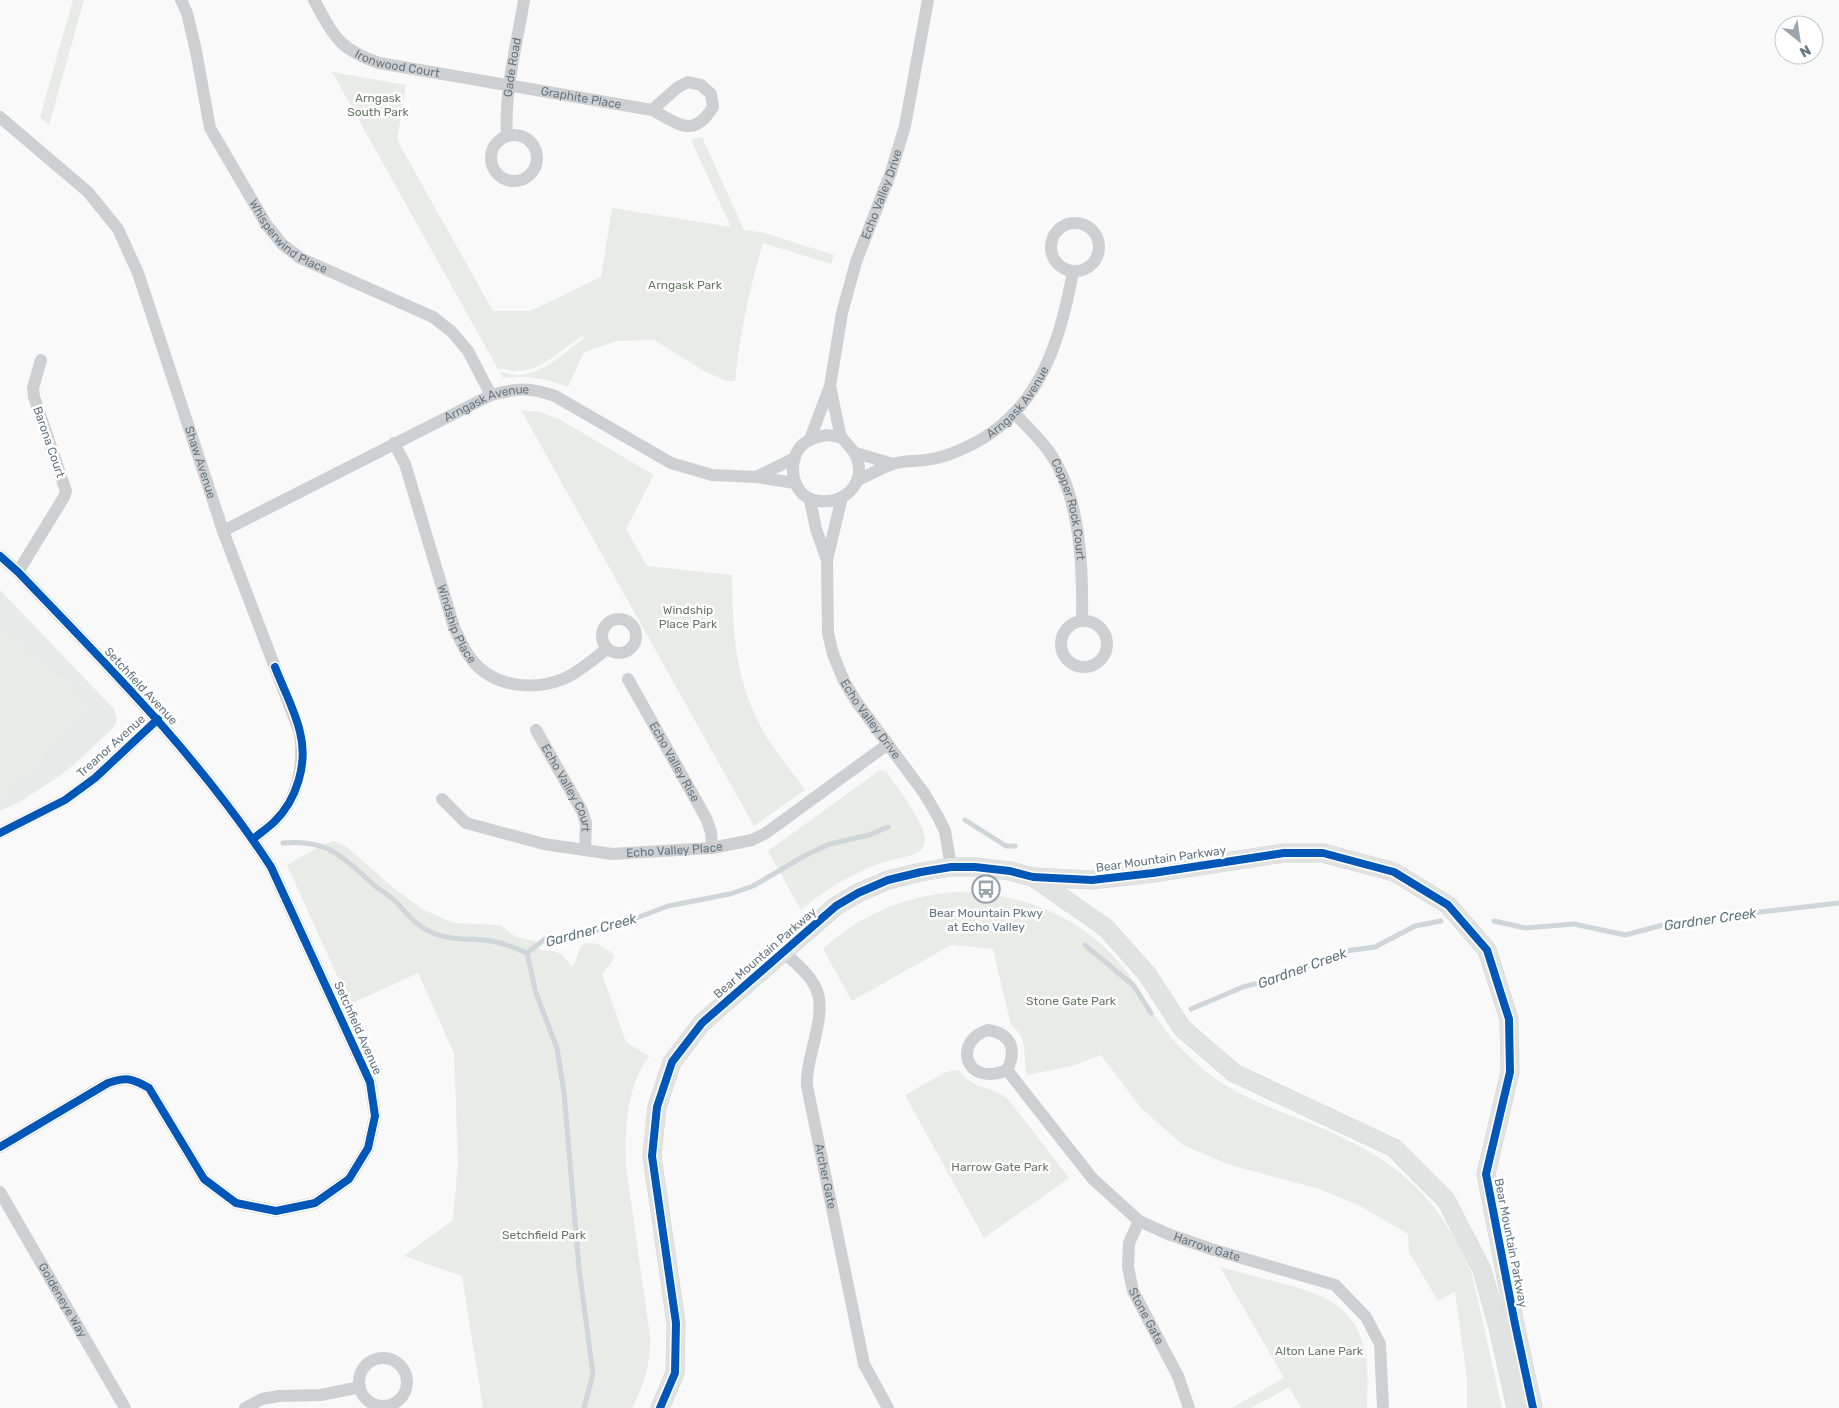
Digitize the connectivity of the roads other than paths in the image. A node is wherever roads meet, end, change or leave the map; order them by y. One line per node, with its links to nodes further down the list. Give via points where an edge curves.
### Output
1 (181, 0): 12 (street, Whisperwind Place, via 196,51 210,128 266,224 282,244 300,258 433,317 468,351)
2 (314, 0): 5 (street, Ironwood Court, via 335,36 358,56 379,63)
3 (524, 0): 5 (street, Gade Road)
4 (928, 0): 11 (street, Echo Valley Drive, via 905,126 856,262 842,313)
5 (510, 86): 6 (street, Graphite Place); 8 (street, Gade Road)
6 (652, 110): 6 (street, Graphite Place, via 681,126 696,125 713,107 710,94 701,85 688,82)
7 (0, 117): 25 (street, Shaw Avenue, via 88,192 118,229 138,273)
8 (506, 136)
9 (1073, 271): 13 (street, Arngask Avenue, via 1068,300 1046,368)
10 (41, 360): 28 (street, Barona Court, via 34,397 66,490)
11 (830, 386): 14 (street, Echo Valley Drive); 15 (street, Echo Valley Drive)
12 (491, 395): 16 (street, Arngask Avenue); 20 (street, Arngask Avenue, via 515,389 537,390 555,396 671,463 712,475)
13 (1014, 413): 19 (street, Arngask Avenue, via 986,436 960,450 932,459); 29 (street, Copper Rock Court, via 1051,455 1073,504 1078,529)
14 (841, 438): 15 (street, via 826,435); 17 (street)
15 (810, 439): 18 (street)
16 (394, 443): 25 (street, Arngask Avenue); 30 (street, Windship Place, via 405,464 454,627 472,662 486,674 504,682 542,685 564,679)
17 (856, 453): 19 (street, Arngask Avenue); 21 (street)
18 (793, 459): 20 (street, Arngask Avenue); 22 (street)
19 (893, 464): 21 (street, Arngask Avenue)
20 (756, 477): 22 (street, Arngask Avenue)
21 (858, 480): 23 (street)
22 (795, 483): 24 (street)
23 (842, 497): 24 (street, via 827,502); 27 (street, Echo Valley Drive)
24 (810, 500): 27 (street, Echo Valley Drive)
25 (222, 531): 37 (street, Shaw Avenue, via 300,733 303,752 296,791 274,822)
26 (0, 556): 28 (street, Setchfield Avenue)
27 (827, 560): 34 (street, Echo Valley Drive, via 828,634 833,654 856,701)
28 (18, 572): 32 (street, Setchfield Avenue)
29 (1082, 621)
30 (607, 648)
31 (628, 679): 38 (street, Echo Valley Rise, via 706,818)
32 (158, 720): 36 (street, Treanor Avenue, via 95,778 65,800); 37 (street, Setchfield Avenue)
33 (536, 730): 39 (street, Echo Valley Court, via 582,812 586,823)
34 (888, 744): 38 (street, Echo Valley Place, via 766,833 752,840); 40 (street, Echo Valley Drive, via 937,815 945,831)
35 (442, 799): 39 (street, Echo Valley Place, via 466,823 544,844)
36 (0, 833)
37 (253, 839): 44 (street, Setchfield Avenue, via 272,867 370,1082 375,1116 368,1148 349,1179 314,1203 276,1211 236,1203 204,1179 149,1088 136,1080 122,1078 108,1083)
38 (712, 848): 39 (street, Echo Valley Place, via 612,854)
39 (585, 850)
40 (951, 867): 41 (street, Bear Mountain Parkway, via 1010,871); 42 (street, Bear Mountain Parkway, via 896,878 858,893 836,906)
41 (1032, 877): 54 (street, Bear Mountain Parkway, via 1106,928 1147,974 1182,1028 1234,1073 1394,1148 1446,1200 1482,1270); 55 (street, Bear Mountain Parkway, via 1092,880 1284,853 1323,853 1394,872 1448,904 1487,950 1509,1019 1510,1072 1486,1174)
42 (783, 952): 50 (street, Bear Mountain Parkway, via 702,1023 672,1062 656,1107 652,1156 676,1323 675,1373); 51 (street, Archer Gate, via 807,975 819,994 820,1016 807,1086 864,1364)
43 (1007, 1070): 46 (street, Harrow Gate, via 1092,1178)
44 (0, 1148)
45 (0, 1192): 48 (street, Goldeneye Way)
46 (1139, 1221): 52 (street, Stone Gate, via 1129,1243 1128,1267 1133,1291 1178,1376); 53 (street, Harrow Gate, via 1211,1249 1335,1285 1366,1317 1380,1344)
47 (360, 1387): 49 (street, via 322,1395 262,1399)
48 (125, 1408)
49 (245, 1408)
50 (660, 1408)
51 (888, 1408)
52 (1190, 1408)
53 (1383, 1408)
54 (1516, 1408)
55 (1533, 1408)

